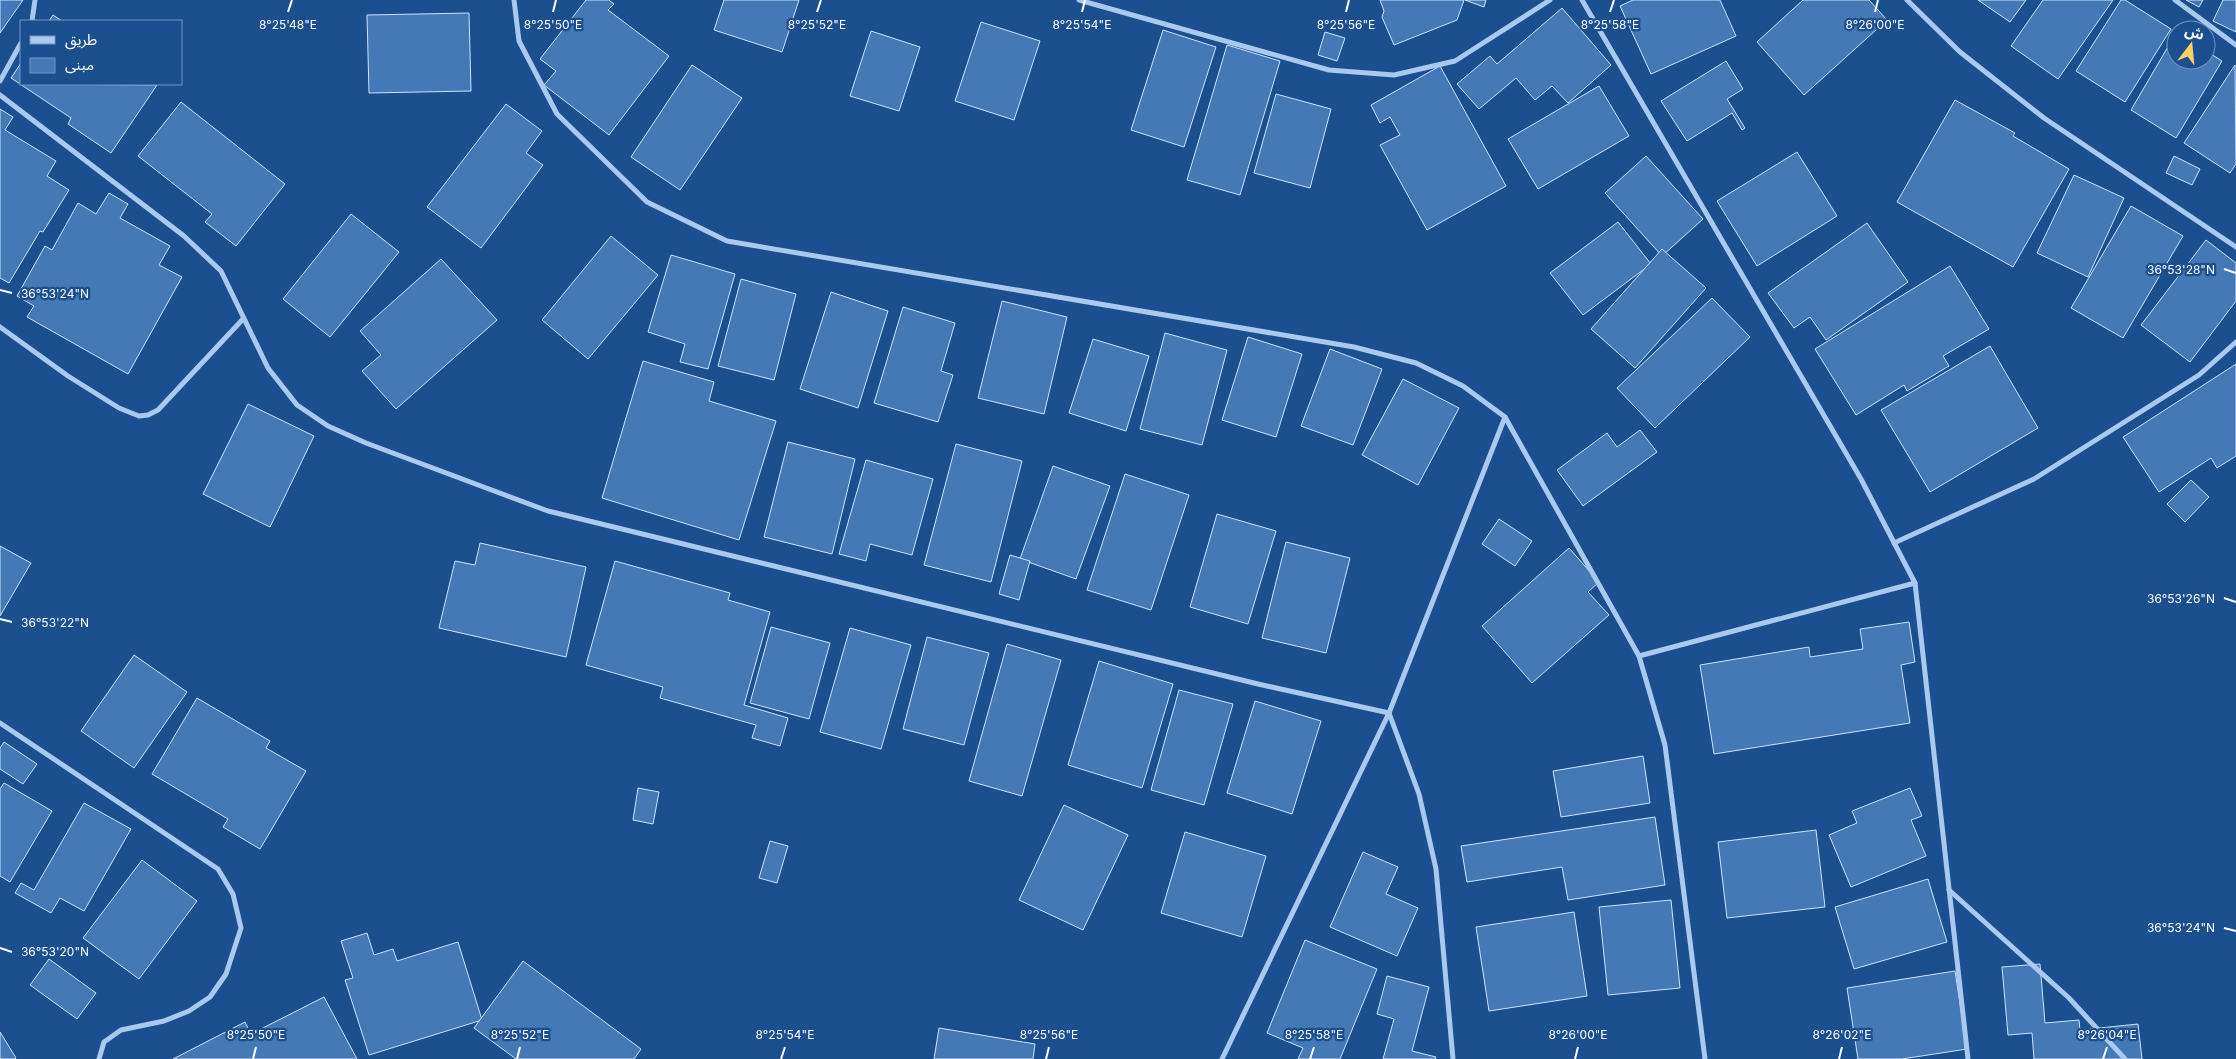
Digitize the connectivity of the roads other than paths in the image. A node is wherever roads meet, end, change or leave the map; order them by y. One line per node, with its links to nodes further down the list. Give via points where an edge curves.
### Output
1 (35, 0): 8 (street)
2 (514, 0): 17 (street, via 519,41 557,114 646,202 727,241 1354,347 1416,363 1463,386)
3 (1078, 0): 4 (street, via 1329,70 1394,74 1456,61)
4 (1550, 0)
5 (1582, 0): 18 (street, via 1861,479)
6 (1907, 0): 13 (street, via 1960,52 2044,118)
7 (2175, 0): 10 (street)
8 (32, 20)
9 (20, 45): 11 (street)
10 (2236, 45)
11 (0, 81)
12 (0, 95): 14 (street, via 184,236 221,271)
13 (2236, 246)
14 (243, 319): 15 (street, via 158,410 139,416 119,408 68,376); 21 (street, via 274,375 297,405 328,426 366,444 548,511)
15 (0, 327)
16 (2236, 342): 18 (street, via 2199,375 2034,479)
17 (1505, 417): 20 (street); 21 (street)
18 (1894, 543): 19 (street)
19 (1915, 583): 20 (street); 23 (street)
20 (1639, 656): 27 (street, via 1665,745)
21 (1389, 713): 25 (street); 26 (street, via 1418,794 1436,869)
22 (0, 723): 24 (street, via 218,869 234,894 241,928 226,974 210,998 189,1011 164,1020 121,1030 104,1042)
23 (1949, 890): 28 (street); 29 (street, via 2069,998)
24 (99, 1059)
25 (1222, 1059)
26 (1453, 1059)
27 (1705, 1059)
28 (1968, 1059)
29 (2125, 1059)

